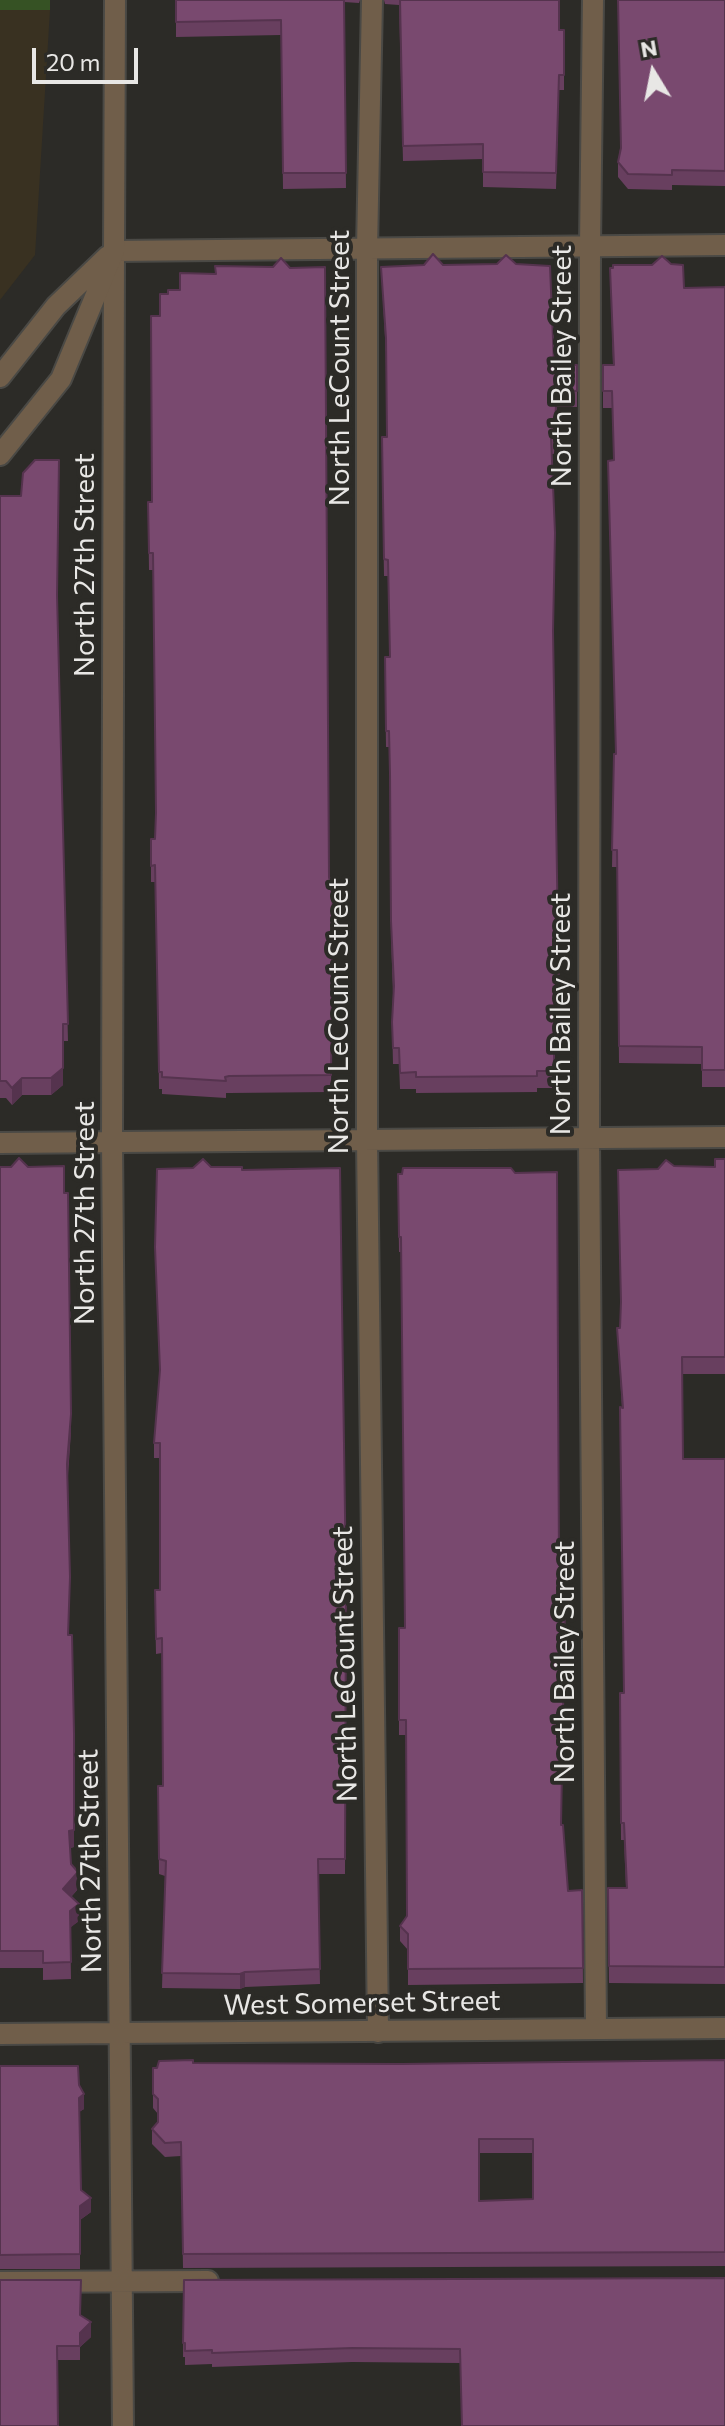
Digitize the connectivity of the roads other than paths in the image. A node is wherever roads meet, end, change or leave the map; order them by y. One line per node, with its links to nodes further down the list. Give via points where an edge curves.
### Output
1 (115, 0): 7 (street, North 27th Street)
2 (372, 0): 6 (street, North LeCount Street)
3 (593, 0): 5 (street, North Bailey Street)
4 (725, 245): 5 (street)
5 (590, 246): 6 (street); 11 (street, North Bailey Street)
6 (367, 249): 7 (street); 12 (street, North LeCount Street)
7 (114, 251): 8 (street, via 56,306); 9 (street, via 61,379); 13 (street, North 27th Street)
8 (0, 377)
9 (0, 455)
10 (725, 1137): 11 (street)
11 (589, 1138): 12 (street); 15 (street, North Bailey Street)
12 (367, 1140): 13 (street); 17 (street, North LeCount Street)
13 (112, 1142): 14 (street); 18 (street, North 27th Street)
14 (0, 1143)
15 (596, 2028): 16 (street, West Somerset Street); 17 (street, West Somerset Street)
16 (725, 2028)
17 (378, 2032): 18 (street, West Somerset Street)
18 (120, 2033): 19 (street, West Somerset Street); 20 (street, North 27th Street)
19 (0, 2034)
20 (121, 2281): 21 (street); 22 (street); 23 (street, North 27th Street)
21 (232, 2281)
22 (0, 2282)
23 (123, 2426)

